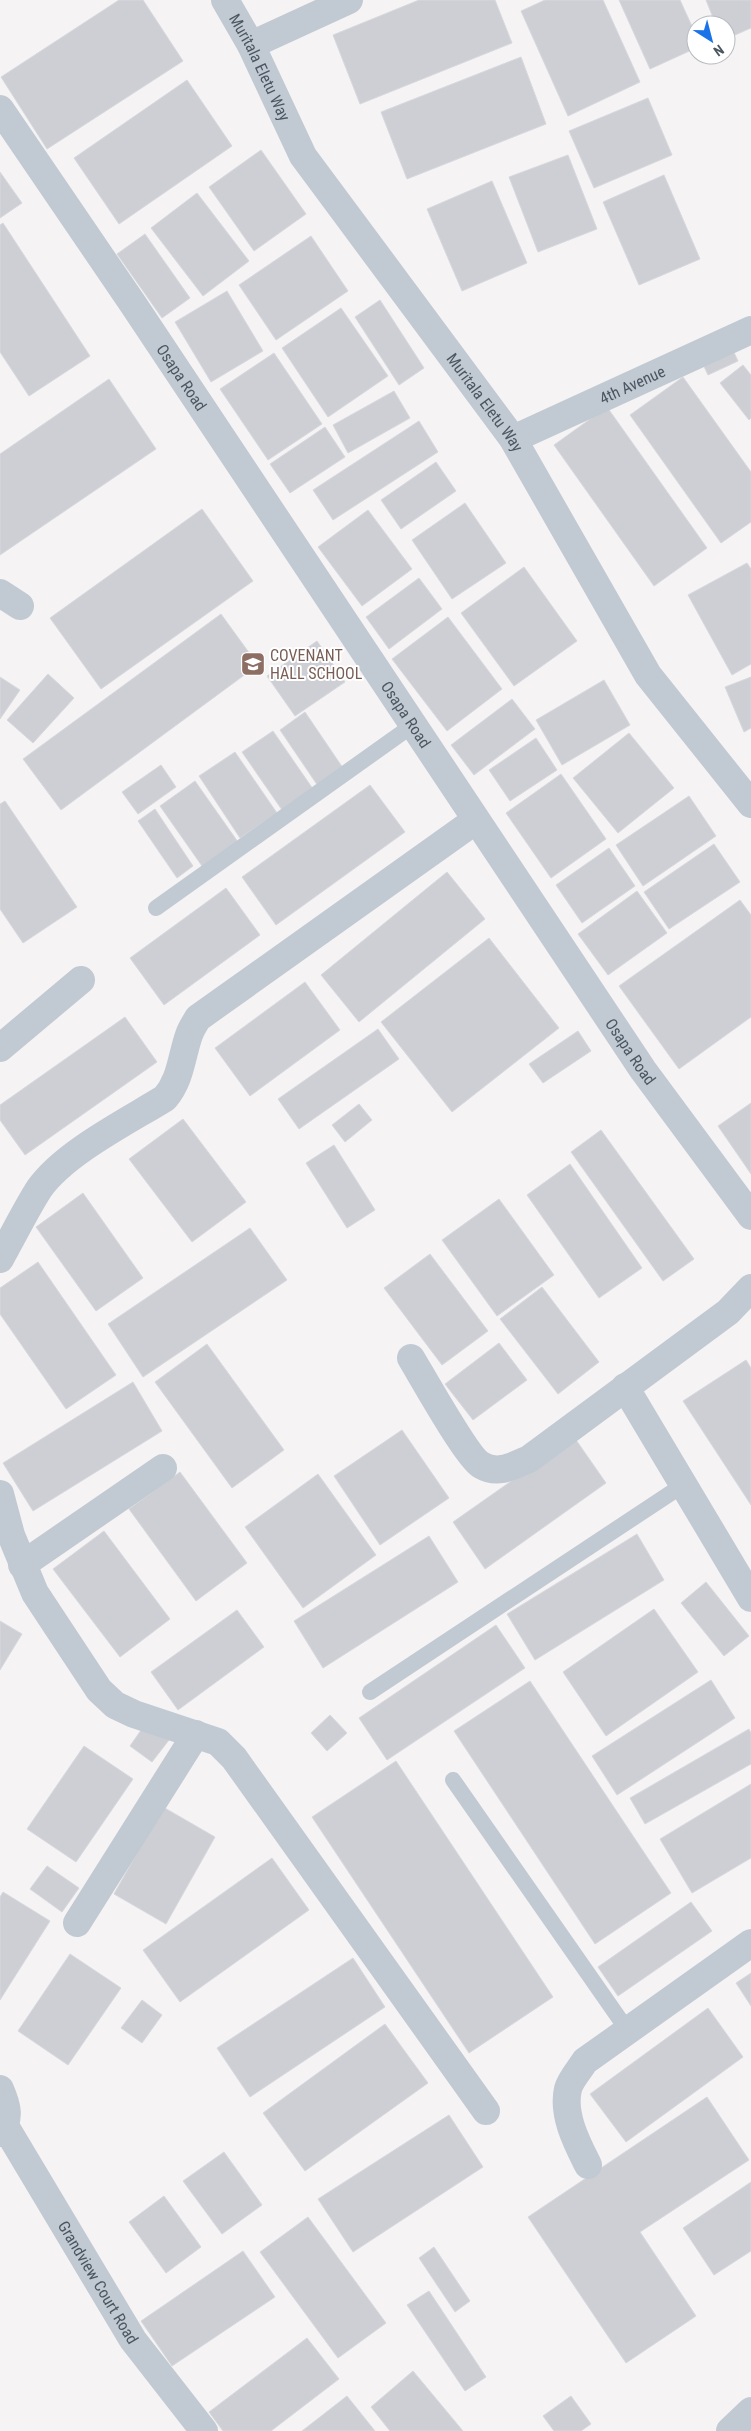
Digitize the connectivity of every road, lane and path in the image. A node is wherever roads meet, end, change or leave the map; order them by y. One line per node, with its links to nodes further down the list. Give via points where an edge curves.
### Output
1 (225, 0): 3 (street, Muritala Eletu Way)
2 (349, 0): 3 (street)
3 (251, 45): 6 (street, Muritala Eletu Way, via 303,156)
4 (0, 110): 7 (street, Osapa Road, via 134,304)
5 (751, 330): 6 (street, 4th Avenue)
6 (513, 439): 8 (street, Muritala Eletu Way, via 648,675)
7 (413, 725): 9 (street, Osapa Road); 10 (lane)
8 (748, 794)
9 (476, 820): 13 (street, Osapa Road, via 643,1070); 14 (street, via 198,1018 173,1088 165,1098 77,1153 51,1175 40,1188)
10 (156, 908)
11 (81, 980): 12 (street)
12 (0, 1048)
13 (751, 1216)
14 (0, 1259)
15 (751, 1288): 17 (street, via 728,1312)
16 (411, 1358): 17 (street, via 480,1465 504,1470 529,1459)
17 (625, 1388): 19 (street)
18 (163, 1468): 21 (street)
19 (683, 1485): 22 (street); 23 (lane)
20 (0, 1494): 21 (street)
21 (11, 1550): 24 (street, via 35,1593 99,1690 115,1705 134,1714)
22 (751, 1598)
23 (370, 1692)
24 (196, 1734): 26 (street); 30 (street, via 218,1742 234,1758)
25 (453, 1780): 28 (lane)
26 (77, 1923)
27 (751, 1943): 28 (street)
28 (628, 2031): 32 (street, via 585,2061 568,2088 568,2110 574,2138)
29 (0, 2089): 31 (street, via 8,2107)
30 (486, 2111)
31 (2, 2130): 34 (street, Grandview Court Road, via 133,2340)
32 (588, 2165)
33 (751, 2410): 35 (street)
34 (204, 2431)
35 (730, 2431)

